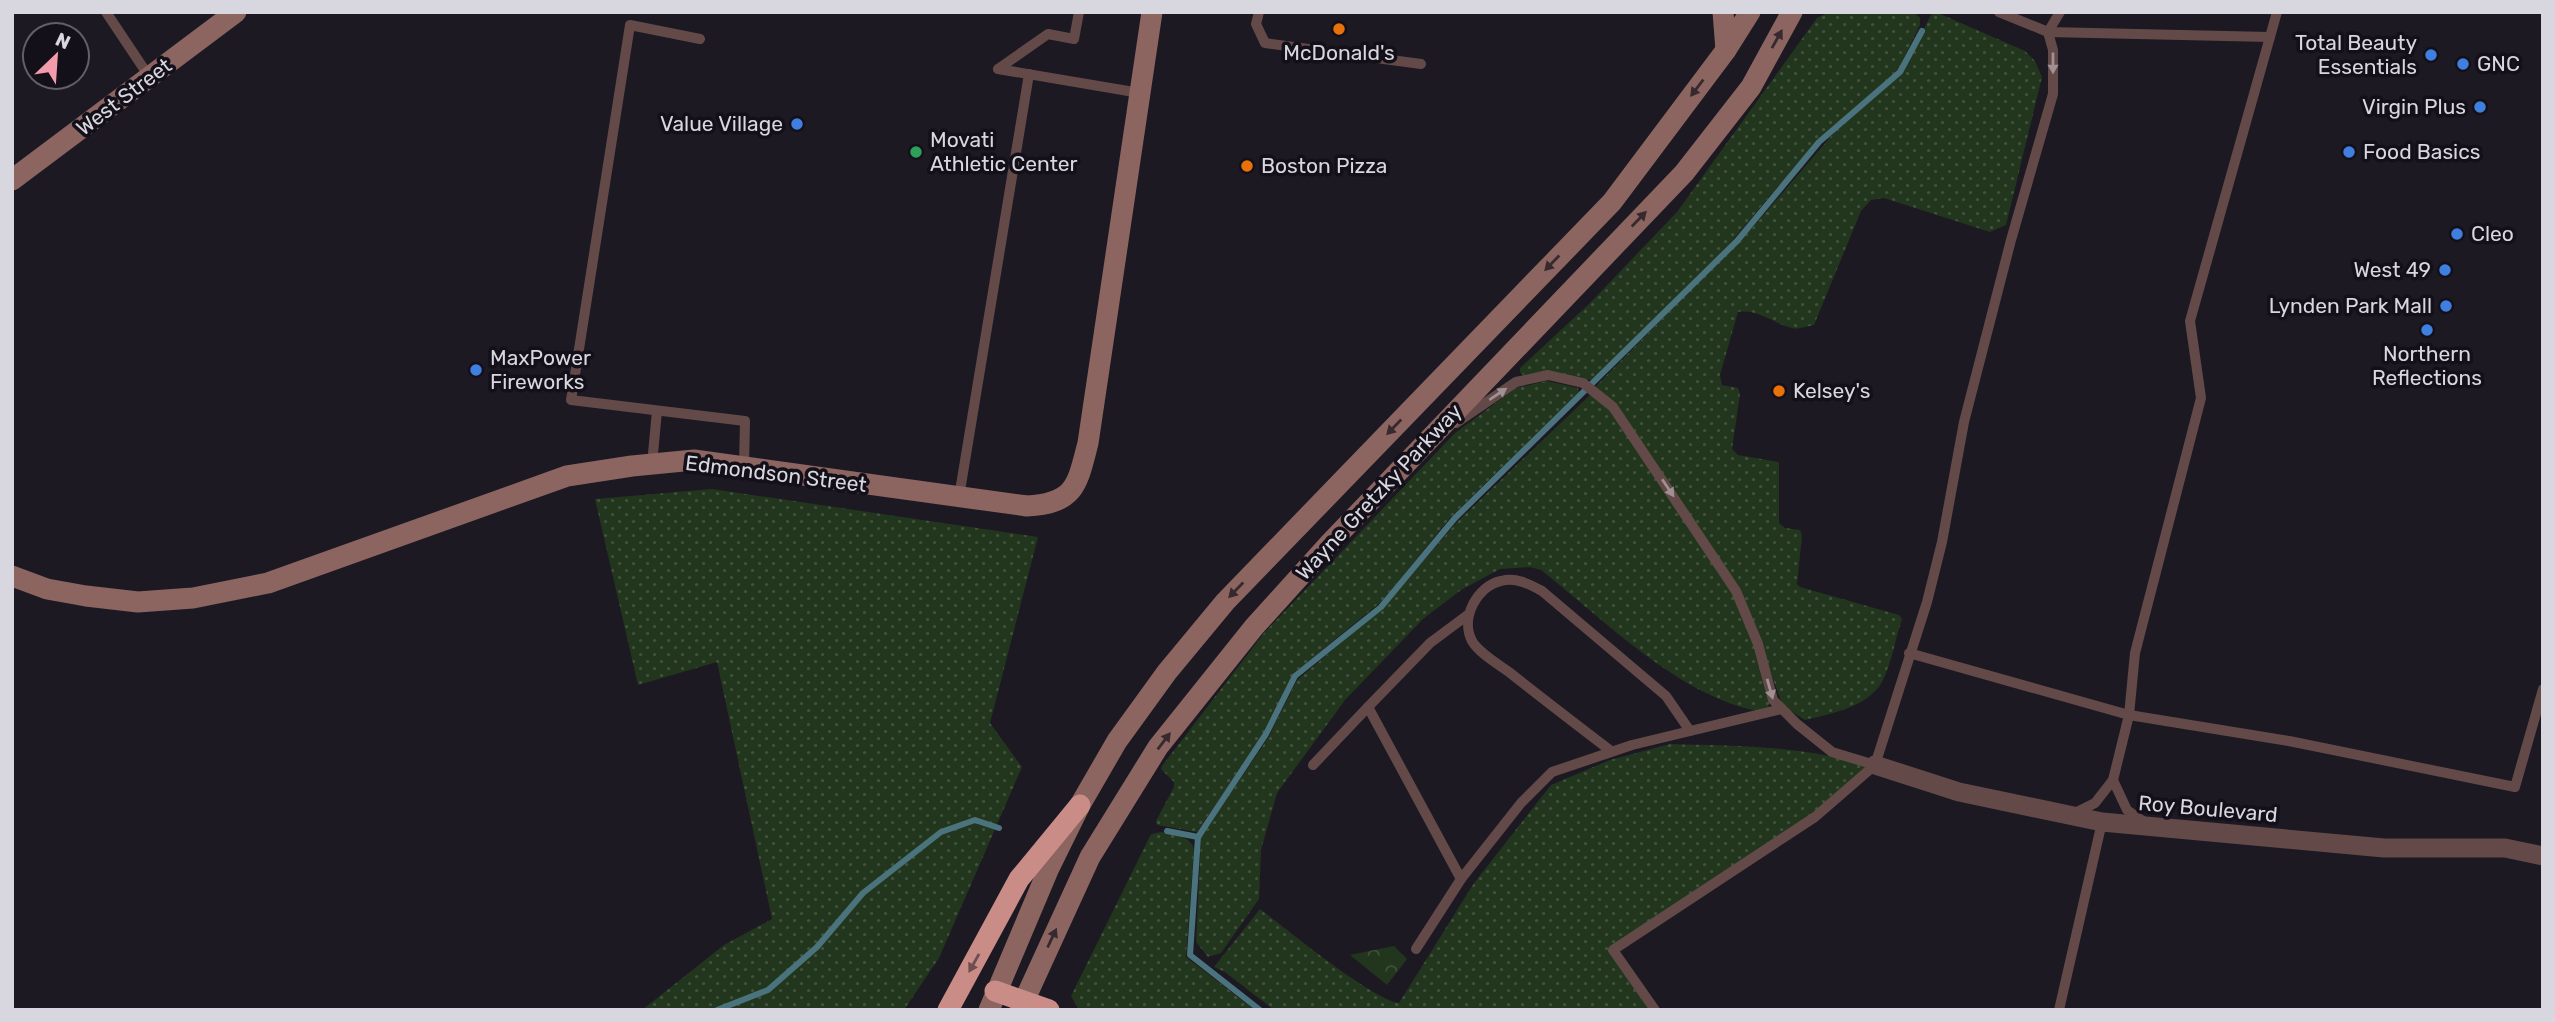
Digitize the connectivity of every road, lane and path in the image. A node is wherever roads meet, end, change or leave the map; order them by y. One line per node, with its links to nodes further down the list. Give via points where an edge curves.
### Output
1 (106, 12): 18 (lane)
2 (236, 12): 18 (main road, West Street)
3 (1079, 12): 17 (lane, via 1074,38 1048,34 998,69)
4 (1152, 12): 19 (main road, Edmondson Street)
5 (1259, 12): 16 (lane, via 1256,24 1265,43)
6 (1723, 12): 15 (main road)
7 (1750, 12): 15 (main road, Wayne Gretzky Parkway)
8 (1792, 12): 22 (main road, Wayne Gretzky Parkway, one-way to 8, via 1684,173 1751,87)
9 (2000, 12): 12 (lane)
10 (2060, 12): 12 (lane)
11 (2277, 12): 13 (lane)
12 (2048, 32): 13 (lane); 28 (lane, one-way to 28, via 2053,50 2053,94 1964,422 1927,601)
13 (2270, 37): 32 (lane, via 2190,321 2201,398 2135,653)
14 (700, 39): 21 (lane, via 630,25 571,400)
15 (1726, 50): 38 (main road, Wayne Gretzky Parkway, one-way to 38, via 1612,202 1225,602 1117,741)
16 (1421, 64)
17 (1029, 74): 19 (lane); 25 (lane)
18 (150, 78): 20 (main road, West Street)
19 (1140, 93): 25 (main road, Edmondson Street, via 1080,472 1070,492 1052,504 1027,506)
20 (12, 180)
21 (657, 411): 23 (lane); 24 (lane, via 745,421)
22 (1421, 447): 31 (lane, one-way to 31, via 1516,382 1548,375 1584,383 1613,407 1737,591 1773,700); 46 (main road, Wayne Gretzky Parkway, one-way to 22, via 1090,857 1158,747 1254,627)
23 (652, 464): 24 (main road, Edmondson Street, via 694,460); 26 (main road, Edmondson Street, via 567,476 268,583 193,598 138,602 86,596)
24 (744, 467): 25 (main road, Edmondson Street)
25 (959, 497)
26 (12, 576)
27 (1469, 614): 30 (lane, via 1430,643); 33 (lane, via 1491,584 1503,580 1528,583 1666,696); 34 (lane, via 1472,640 1480,649)
28 (1909, 653): 32 (lane); 36 (lane)
29 (2543, 688): 32 (lane, via 2515,787 2289,741)
30 (1368, 707): 35 (lane); 43 (lane)
31 (1782, 709): 33 (lane); 36 (lane, via 1832,752)
32 (2129, 715): 37 (lane)
33 (1690, 731): 34 (lane)
34 (1611, 751): 43 (lane, via 1552,772 1521,803)
35 (1313, 765)
36 (1875, 765): 39 (street, Roy Boulevard, via 1959,792); 49 (lane, via 1815,817 1614,950)
37 (2113, 780): 39 (lane, via 2095,803); 41 (lane, via 2127,810)
38 (1080, 805): 45 (main road, Wayne Gretzky Parkway); 47 (highway, one-way to 47, via 1019,880)
39 (2070, 815): 40 (street, Roy Boulevard)
40 (2102, 822): 41 (street, Roy Boulevard); 50 (lane)
41 (2150, 827): 42 (street, Roy Boulevard, via 2384,848 2505,848)
42 (2543, 856)
43 (1461, 879): 44 (lane)
44 (1416, 949)
45 (992, 1000): 46 (highway)
46 (1021, 1005): 48 (highway)
47 (948, 1010)
48 (1049, 1010)
49 (1655, 1010)
50 (2059, 1010)

